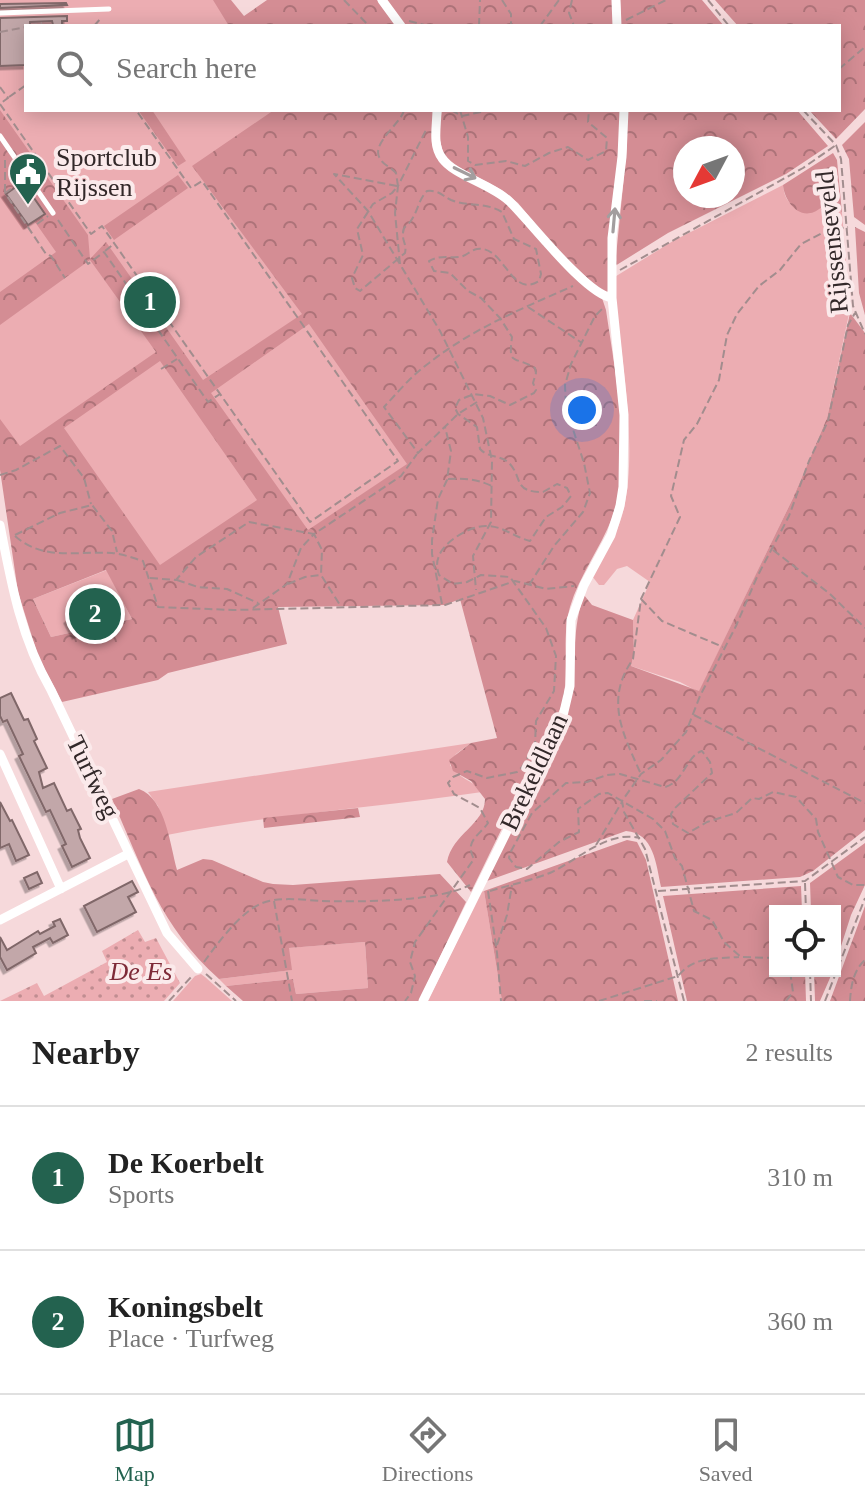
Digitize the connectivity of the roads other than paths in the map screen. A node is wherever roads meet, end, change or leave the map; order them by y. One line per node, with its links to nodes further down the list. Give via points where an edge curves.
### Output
1 (382, 0): 5 (street)
2 (616, 0): 6 (street)
3 (109, 9): 4 (lane)
4 (0, 13)
5 (400, 24)
6 (617, 24)
7 (437, 112): 11 (street, one-way to 11, via 436,145 443,161 503,196 604,297)
8 (624, 112): 11 (street, Brekeldlaan, one-way to 8)
9 (0, 136): 10 (lane)
10 (53, 213)
11 (612, 298): 19 (street, Brekeldlaan, via 624,415 620,506 571,620 570,686 562,720)
12 (0, 525): 13 (street, Turfweg)
13 (2, 546): 15 (street, Turfweg, via 13,600 34,660)
14 (0, 754): 16 (street)
15 (128, 854): 16 (street); 18 (street, Turfweg, via 167,933)
16 (61, 889): 17 (street)
17 (0, 920)
18 (198, 969)
19 (423, 1001)

